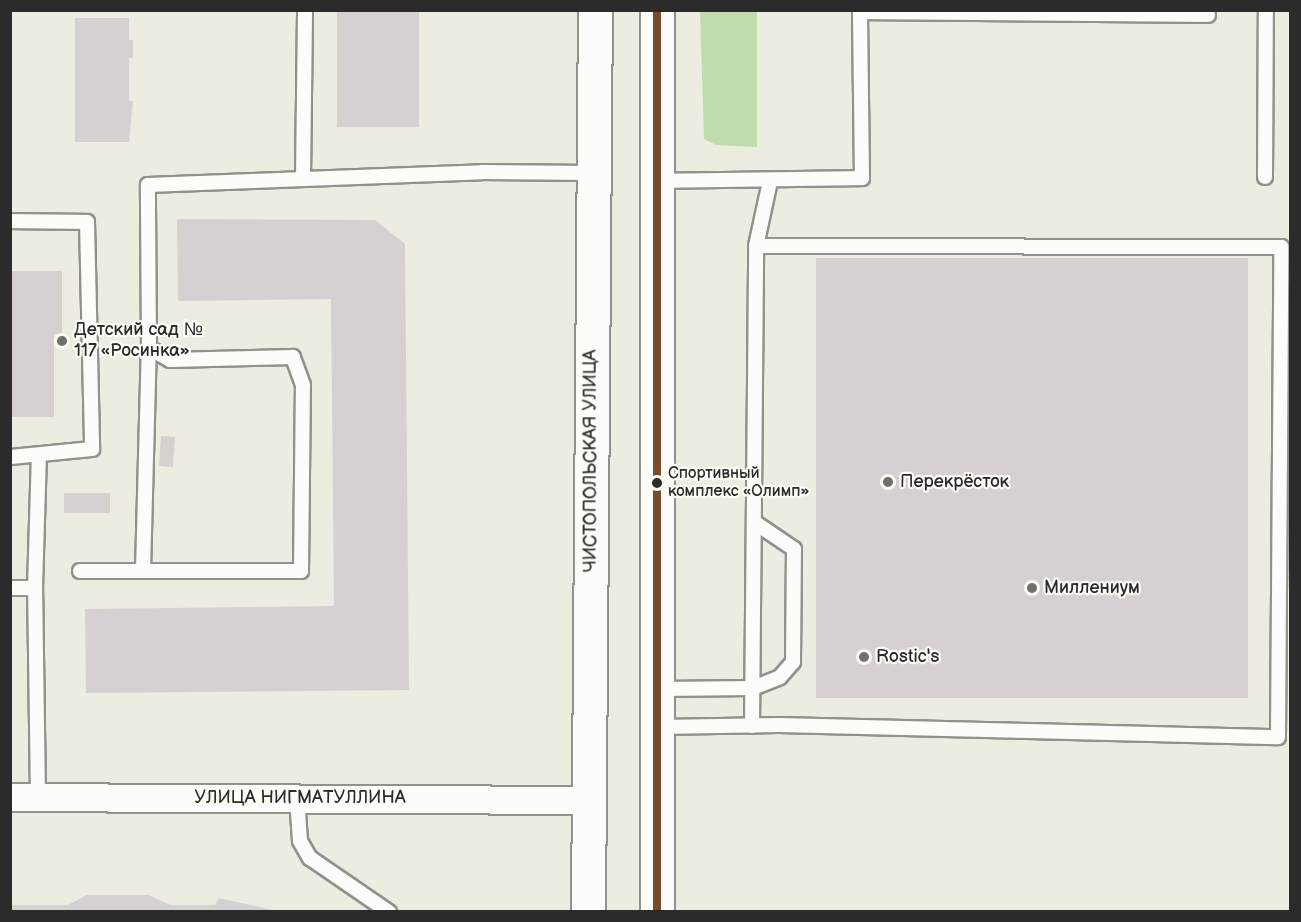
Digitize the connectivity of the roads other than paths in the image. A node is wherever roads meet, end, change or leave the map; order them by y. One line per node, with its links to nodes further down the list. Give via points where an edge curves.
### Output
1 (305, 10): 9 (lane)
2 (595, 10): 7 (main road, ЧИСТОПОЛЬСКАЯ УЛИЦА)
3 (1266, 10): 8 (lane)
4 (860, 11): 5 (lane); 11 (lane, via 862,178)
5 (1208, 15)
6 (658, 16): 10 (main road)
7 (594, 172): 9 (lane); 29 (main road, ЧИСТОПОЛЬСКАЯ УЛИЦА)
8 (1265, 177)
9 (303, 178): 14 (lane, via 148,185)
10 (654, 181): 11 (lane); 23 (main road)
11 (770, 181): 13 (lane)
12 (10, 221): 16 (lane, via 87,222 92,449)
13 (756, 246): 17 (lane); 24 (lane, via 1281,247 1278,737)
14 (149, 348): 19 (lane); 19 (lane, via 170,360 293,357 303,385 301,571)
15 (10, 457): 16 (lane)
16 (39, 457): 21 (lane)
17 (754, 522): 22 (lane); 22 (lane, via 794,549 793,662 780,677)
18 (80, 571): 19 (lane)
19 (143, 571)
20 (10, 588): 21 (lane)
21 (35, 588): 27 (lane)
22 (753, 688): 23 (lane); 24 (lane)
23 (658, 689): 25 (main road)
24 (752, 726): 25 (lane)
25 (658, 727): 32 (main road)
26 (10, 797): 27 (street, УЛИЦА НИГМАТУЛЛИНА)
27 (38, 797): 28 (street, УЛИЦА НИГМАТУЛЛИНА)
28 (297, 798): 29 (street, УЛИЦА НИГМАТУЛЛИНА); 30 (lane, via 300,841 310,858)
29 (589, 800): 31 (main road, ЧИСТОПОЛЬСКАЯ УЛИЦА)
30 (389, 912)
31 (588, 912)
32 (657, 912)

